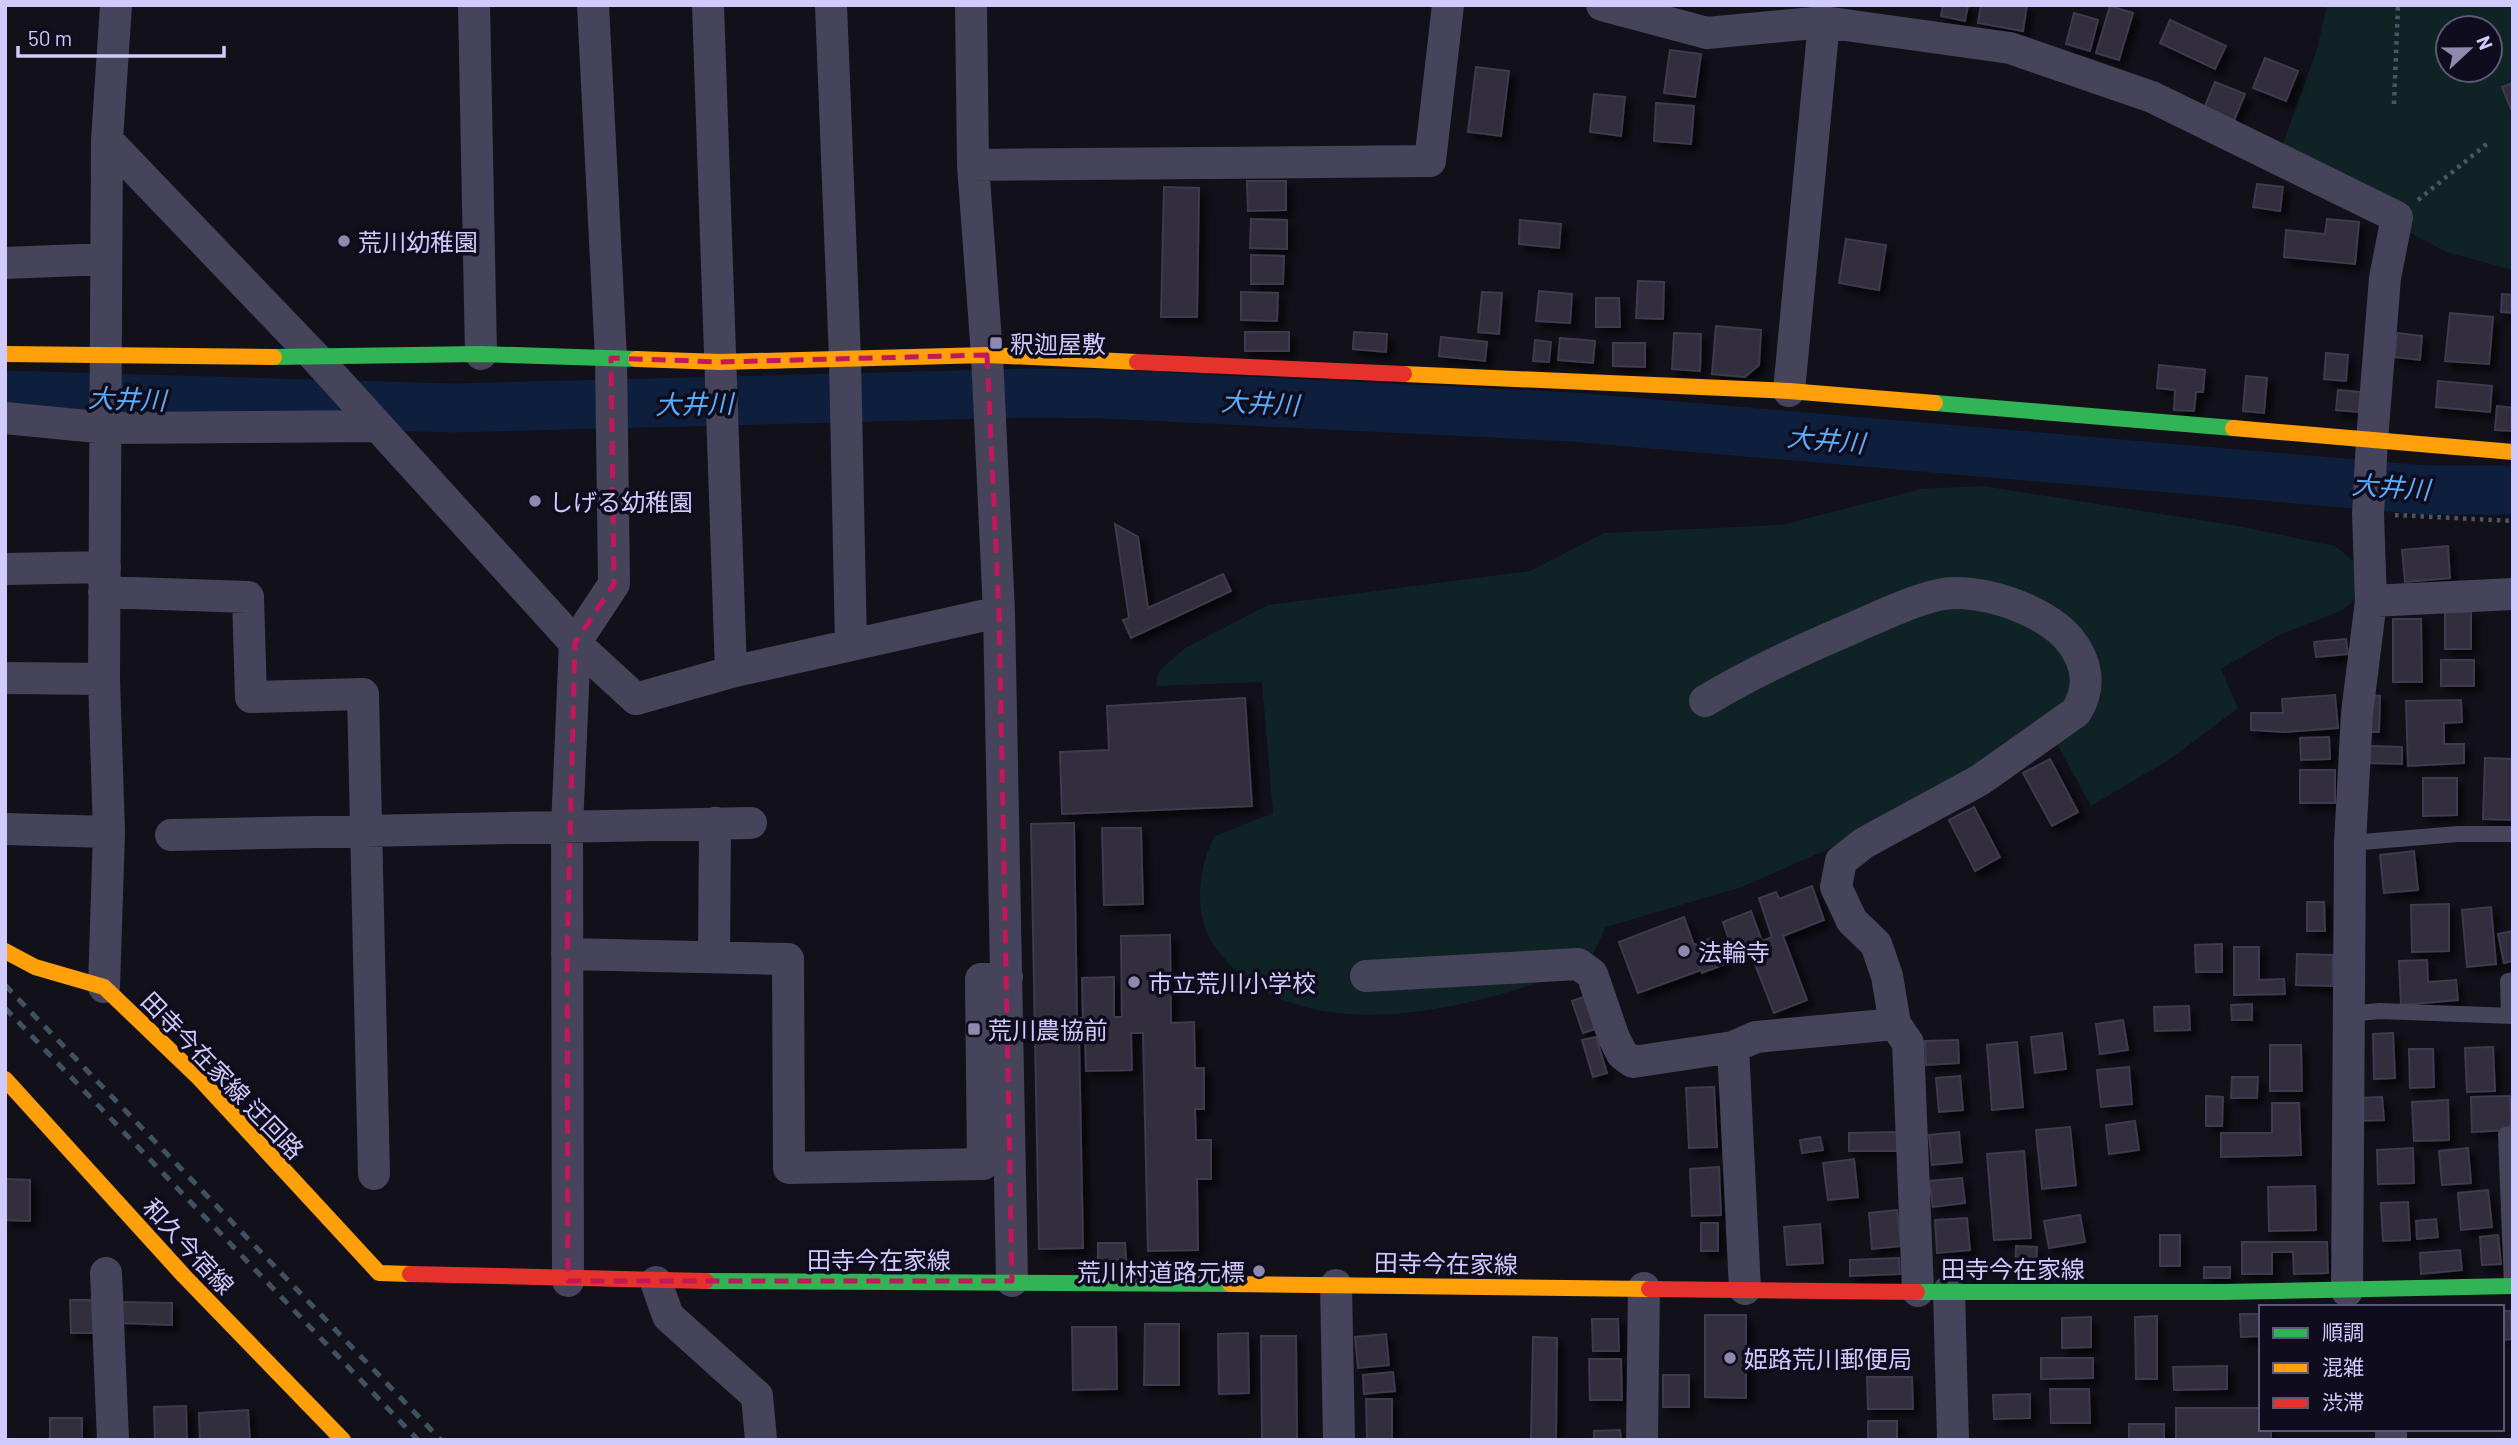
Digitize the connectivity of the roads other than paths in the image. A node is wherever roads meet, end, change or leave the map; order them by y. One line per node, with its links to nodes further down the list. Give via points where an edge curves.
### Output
1 (116, 5): 10 (street)
2 (474, 5): 15 (street)
3 (593, 5): 19 (street)
4 (708, 5): 21 (street)
5 (831, 5): 20 (street)
6 (971, 5): 11 (street)
7 (1448, 5): 11 (street, via 1430,161)
8 (1602, 5): 9 (street, via 1707,33)
9 (1824, 22): 22 (street); 26 (street, via 2023,52 2152,97 2397,217 2385,278)
10 (107, 140): 12 (street); 18 (street)
11 (973, 165): 16 (street)
12 (106, 259): 13 (street); 17 (street)
13 (5, 263)
14 (5, 354): 17 (main road)
15 (481, 354): 18 (main road); 19 (main road)
16 (986, 355): 20 (main road); 22 (main road); 32 (street)
17 (104, 356): 18 (main road); 25 (street)
18 (316, 358): 24 (street)
19 (611, 358): 21 (main road); 33 (street, via 614,584)
20 (845, 359): 21 (main road); 34 (street)
21 (720, 362): 35 (street)
22 (1788, 391): 26 (main road)
23 (5, 418): 25 (street)
24 (377, 426): 25 (street); 33 (street)
25 (107, 428): 29 (street)
26 (2372, 440): 27 (main road); 31 (street, via 2368,514)
27 (2513, 452)
28 (5, 569): 29 (street)
29 (104, 580): 37 (street); 43 (street, via 248,597 251,697 363,694)
30 (2513, 594): 31 (street)
31 (2371, 601): 47 (street, via 2357,713)
32 (999, 612): 34 (street); 52 (street)
33 (575, 643): 35 (street, via 636,699); 41 (street)
34 (851, 645): 35 (street)
35 (731, 672)
36 (5, 678): 37 (street)
37 (104, 678): 44 (street)
38 (1705, 701): 57 (street, via 1827,639 1940,594 1973,595 2026,608 2057,625 2076,647 2087,676 2085,698 2076,712 1980,780 1864,843 1841,861 1836,887 1852,921 1876,944)
39 (715, 823): 40 (street); 41 (street); 50 (street)
40 (751, 823)
41 (567, 827): 43 (street); 49 (street)
42 (5, 829): 44 (street)
43 (368, 831): 46 (street); 61 (street)
44 (109, 832): 54 (street)
45 (2513, 834): 47 (lane)
46 (171, 835)
47 (2350, 843): 55 (street)
48 (5, 951): 54 (main road, 田寺今在家線 迂回路, via 35,967)
49 (567, 954): 50 (street); 64 (street)
50 (714, 957): 52 (street, via 788,959 789,1168 983,1164 981,979)
51 (1366, 976): 58 (street, via 1578,964 1592,974 1614,1038 1622,1054 1633,1062)
52 (1007, 977): 65 (street)
53 (2513, 980): 56 (lane, via 2508,981)
54 (104, 987): 63 (main road, 田寺今在家線 迂回路, via 199,1078)
55 (2347, 1014): 56 (lane, via 2393,1011); 72 (street)
56 (2511, 1016)
57 (1895, 1024): 58 (street, via 1756,1037); 71 (street, via 1908,1043)
58 (1732, 1047): 70 (street)
59 (5, 1079): 75 (main road, 和久今宿線, via 184,1276)
60 (2513, 1133): 68 (lane, via 2506,1135)
61 (374, 1174)
62 (106, 1273): 74 (street)
63 (379, 1273): 64 (main road, 田寺今在家線)
64 (568, 1281): 66 (main road, 田寺今在家線)
65 (1012, 1281): 66 (main road, 田寺今在家線); 67 (main road, 田寺今在家線)
66 (656, 1282): 76 (street, via 668,1316 757,1396)
67 (1336, 1285): 69 (main road, 田寺今在家線); 77 (street)
68 (2512, 1286): 73 (main road, 田寺今在家線)
69 (1644, 1288): 70 (main road, 田寺今在家線); 78 (street)
70 (1745, 1289): 71 (main road, 田寺今在家線)
71 (1933, 1291): 72 (main road, 田寺今在家線); 79 (street)
72 (2347, 1291): 73 (main road, 田寺今在家線)
73 (2394, 1298)
74 (113, 1440)
75 (343, 1440)
76 (761, 1440)
77 (1339, 1440)
78 (1642, 1440)
79 (1953, 1440)

